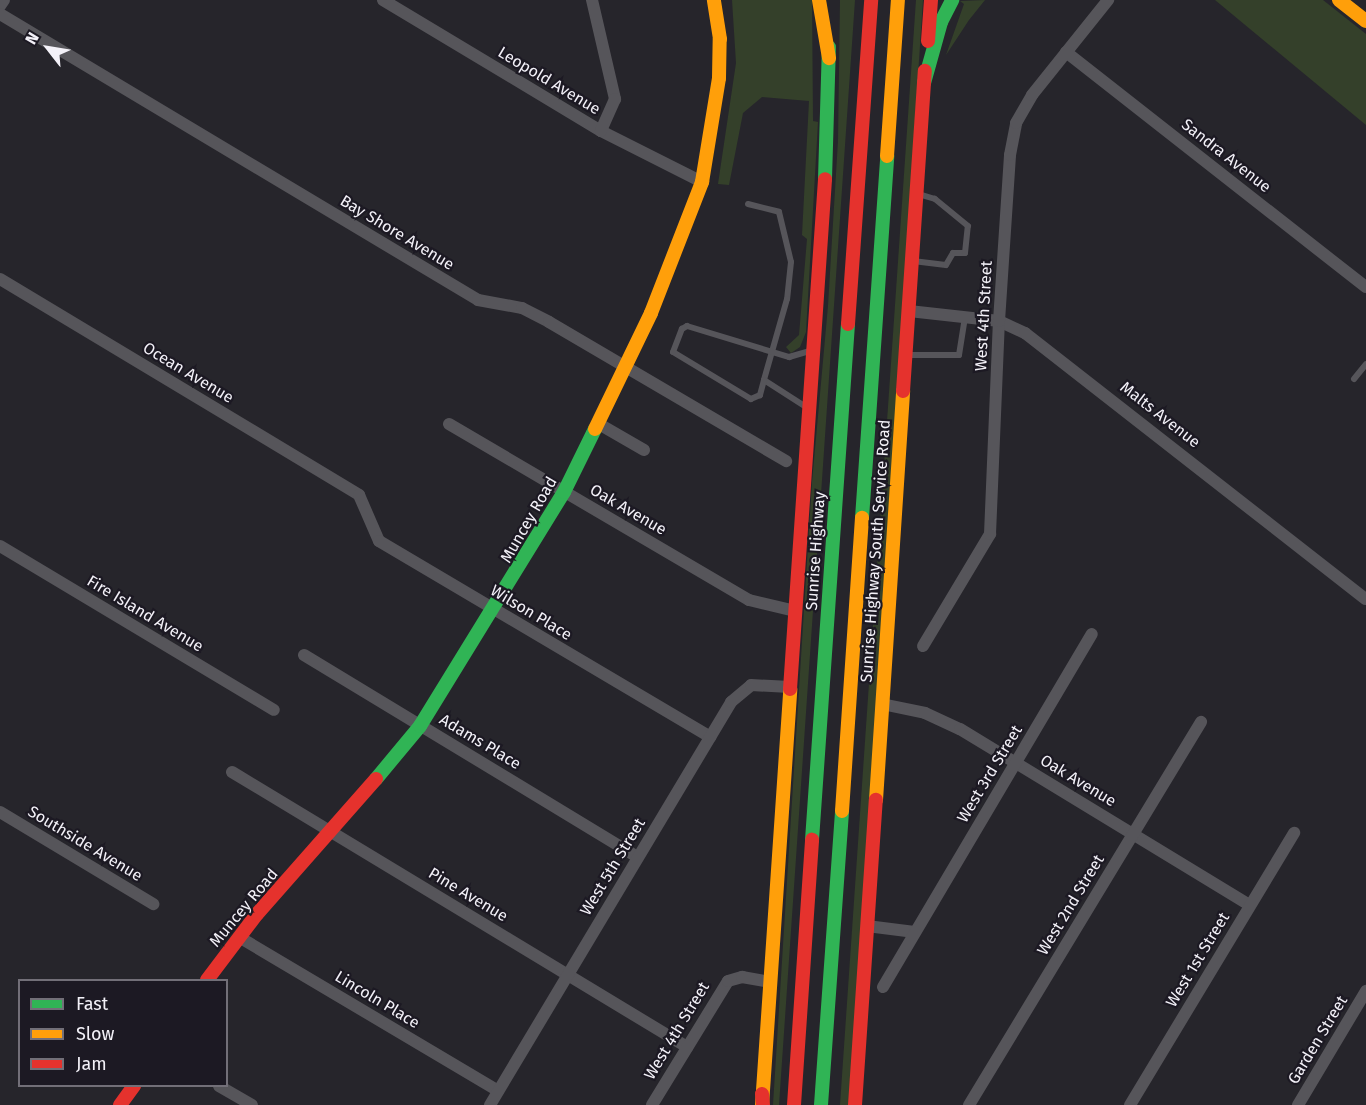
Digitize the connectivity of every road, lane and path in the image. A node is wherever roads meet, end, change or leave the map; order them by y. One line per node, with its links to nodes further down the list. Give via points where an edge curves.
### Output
1 (4, 0): 13 (street)
2 (382, 0): 19 (street, Leopold Avenue)
3 (592, 0): 19 (street, via 615,99)
4 (714, 0): 20 (main road, Muncey Road, via 720,39 719,78)
5 (819, 0): 17 (main road)
6 (830, 0): 17 (main road, Sunrise Highway)
7 (871, 0): 82 (main road, Sunrise Highway)
8 (898, 0): 83 (main road)
9 (931, 0): 18 (main road, Sunrise Highway South Service Road)
10 (952, 0): 18 (main road, via 941,21)
11 (1107, 0): 16 (street, West 4th Street)
12 (1339, 1): 15 (main road)
13 (0, 6)
14 (0, 14): 33 (street, Bay Shore Avenue, via 478,300 522,308)
15 (1366, 21)
16 (1066, 52): 25 (street, Sandra Avenue); 28 (street, West 4th Street, via 1032,95 1016,123 1010,155)
17 (829, 57): 29 (main road, Sunrise Highway)
18 (924, 83): 21 (main road, Sunrise Highway South Service Road)
19 (601, 131): 20 (street, Leopold Avenue)
20 (702, 182): 33 (main road, Muncey Road, via 677,253)
21 (917, 193): 23 (main road, Sunrise Highway South Service Road); 23 (lane, via 935,199 968,226 965,253 953,253 946,265)
22 (748, 204): 30 (lane, via 779,212 791,262 787,299)
23 (913, 261): 26 (main road, Sunrise Highway South Service Road)
24 (0, 279): 42 (street, Ocean Avenue)
25 (1366, 287)
26 (909, 311): 27 (street, Malts Avenue); 31 (main road, Sunrise Highway South Service Road)
27 (965, 317): 28 (street, Malts Avenue); 31 (lane, via 959,355)
28 (999, 321): 44 (street, Malts Avenue, via 1046,346); 48 (street, West 4th Street, via 990,534)
29 (813, 351): 30 (lane, via 789,357); 36 (main road, Sunrise Highway)
30 (773, 352): 35 (lane); 35 (lane, via 687,326 673,352 751,399 760,395)
31 (906, 355): 51 (main road, Sunrise Highway South Service Road)
32 (1366, 364): 34 (lane)
33 (626, 368): 38 (main road, Muncey Road); 40 (street, Bay Shore Avenue)
34 (1354, 379)
35 (764, 380): 36 (lane)
36 (809, 409): 46 (main road, Sunrise Highway)
37 (449, 424): 41 (street, Oak Avenue)
38 (599, 424): 39 (street); 41 (main road, Muncey Road)
39 (644, 450)
40 (786, 461)
41 (564, 492): 45 (main road, Muncey Road); 46 (street, Oak Avenue, via 748,600)
42 (359, 495): 45 (street, Wilson Place, via 379,541)
43 (0, 546): 52 (street, Fire Island Avenue)
44 (1366, 599)
45 (495, 611): 54 (main road, Muncey Road); 55 (street, Wilson Place)
46 (795, 611): 50 (main road, Sunrise Highway)
47 (1092, 634): 56 (street, West 3rd Street)
48 (923, 646)
49 (304, 655): 54 (street, Adams Place)
50 (790, 687): 55 (street, West 5th Street, via 763,684 745,688); 70 (main road, Sunrise Highway)
51 (882, 704): 56 (street, Oak Avenue, via 942,719); 65 (main road, Sunrise Highway South Service Road)
52 (274, 710)
53 (1201, 722): 60 (street, West 2nd Street)
54 (420, 726): 59 (main road, Muncey Road); 62 (street, Adams Place)
55 (710, 737): 62 (street, West 5th Street)
56 (1016, 763): 60 (street, Oak Avenue); 66 (street, West 3rd Street)
57 (232, 772): 59 (street, Pine Avenue)
58 (0, 812): 63 (street, Southside Avenue)
59 (332, 833): 67 (main road, Muncey Road); 68 (street, Pine Avenue)
60 (1134, 833): 64 (street, Oak Avenue); 85 (street, West 2nd Street)
61 (1294, 833): 64 (street, West 1st Street)
62 (638, 857): 68 (street, West 5th Street)
63 (153, 904)
64 (1250, 905): 86 (street, West 1st Street)
65 (867, 926): 66 (street); 84 (main road, Sunrise Highway South Service Road)
66 (915, 932): 71 (street, West 3rd Street)
67 (238, 937): 69 (main road, Muncey Road); 76 (street, Lincoln Place)
68 (568, 975): 73 (street, Pine Avenue); 76 (street, West 5th Street)
69 (208, 979)
70 (770, 982): 73 (street, West 4th Street, via 742,977 728,981); 77 (main road, Sunrise Highway)
71 (883, 987)
72 (1366, 991): 87 (street, Garden Street)
73 (687, 1047): 81 (street, West 4th Street)
74 (133, 1087): 78 (main road)
75 (221, 1087): 79 (street)
76 (498, 1091): 80 (street, West 5th Street)
77 (762, 1101)
78 (120, 1105)
79 (252, 1105)
80 (490, 1105)
81 (652, 1105)
82 (794, 1105)
83 (821, 1105)
84 (855, 1105)
85 (969, 1105)
86 (1130, 1105)
87 (1298, 1105)

